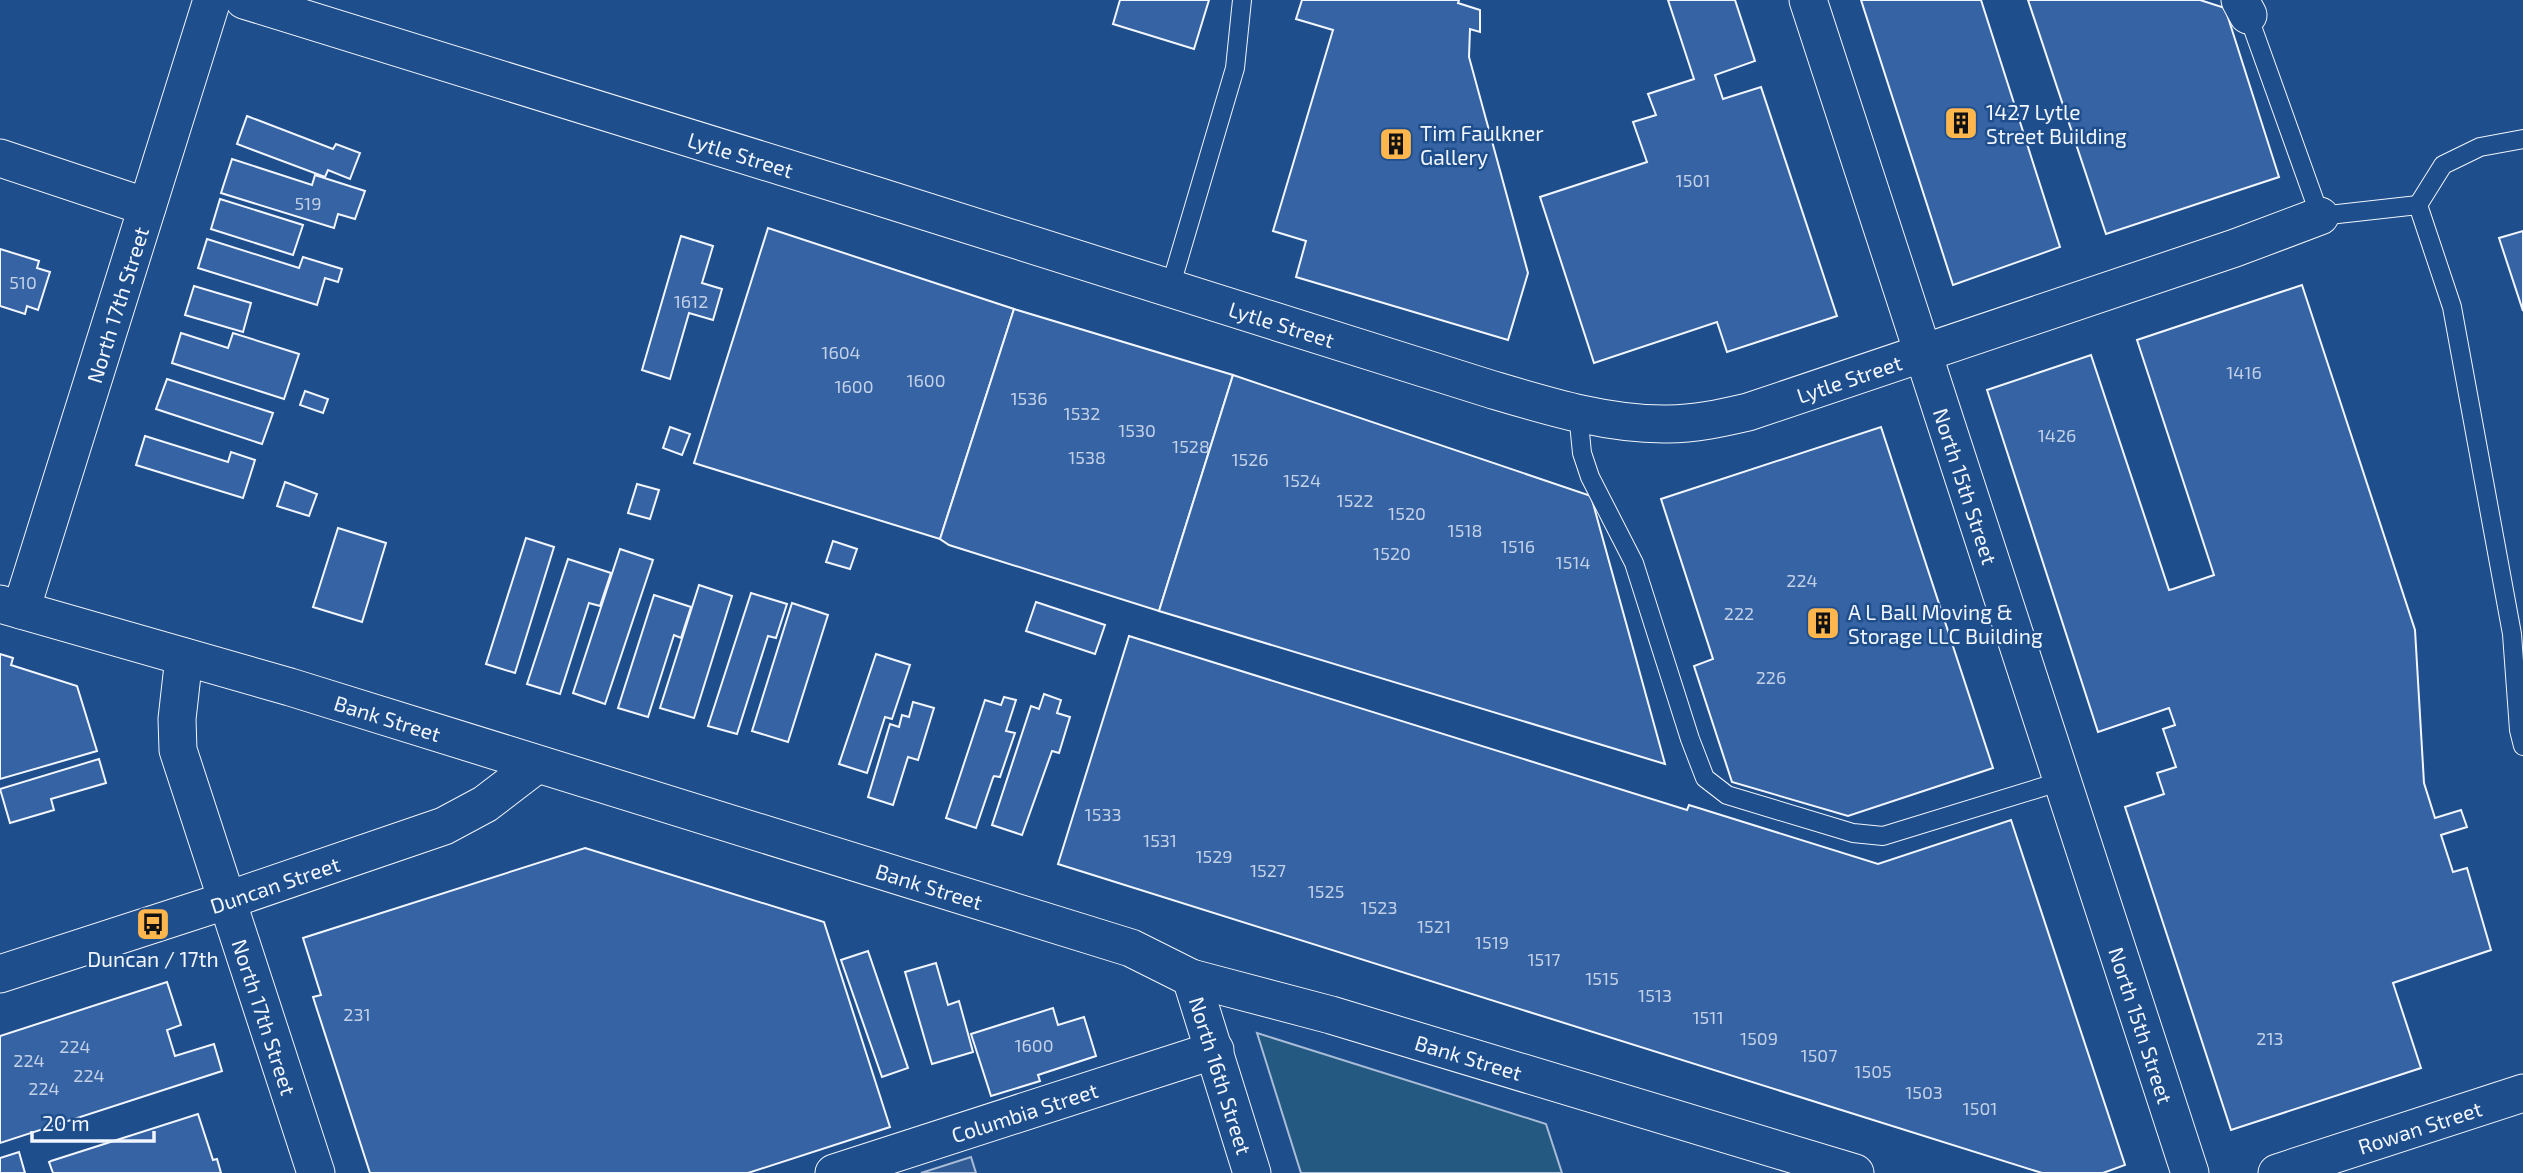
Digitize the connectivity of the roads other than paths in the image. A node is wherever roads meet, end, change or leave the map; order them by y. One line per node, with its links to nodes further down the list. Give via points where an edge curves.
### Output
1 (212, 0): 9 (street, North 17th Street)
2 (244, 0): 11 (street, Lytle Street)
3 (1242, 0): 11 (lane, via 1236,68)
4 (1808, 0): 12 (street, North 15th Street)
5 (2244, 8): 10 (lane)
6 (2523, 139): 8 (lane, via 2480,147 2443,165)
7 (0, 158): 9 (street)
8 (2418, 205): 10 (lane); 16 (lane, via 2452,307 2512,634)
9 (147, 207): 14 (street, North 17th Street)
10 (2320, 216): 12 (street, Lytle Street)
11 (1170, 288): 13 (street, Lytle Street)
12 (1922, 352): 13 (street, Lytle Street, via 1748,412 1715,419 1636,423); 18 (street, North 15th Street)
13 (1578, 413): 18 (lane, via 1590,477 1634,563 1705,778 1727,795 1853,832 1883,836)
14 (10, 607): 15 (street, Bank Street)
15 (184, 657): 17 (street, Bank Street); 19 (street, North 17th Street, via 177,750)
16 (2523, 746)
17 (536, 765): 19 (street, Duncan Street, via 485,804 444,826); 21 (street, Bank Street, via 1131,948)
18 (2062, 781): 29 (street, North 15th Street)
19 (225, 901): 20 (street, Duncan Street); 25 (street, North 17th Street)
20 (1, 970)
21 (1191, 978): 22 (street, North 16th Street); 28 (street, Bank Street, via 1345,1019)
22 (1215, 1050): 24 (street, Columbia Street); 27 (street, North 16th Street)
23 (2523, 1093): 30 (street, Rowan Street)
24 (900, 1163): 26 (street, Columbia Street)
25 (316, 1173)
26 (834, 1173)
27 (1252, 1173)
28 (1855, 1173)
29 (2190, 1173)
30 (2277, 1173)

